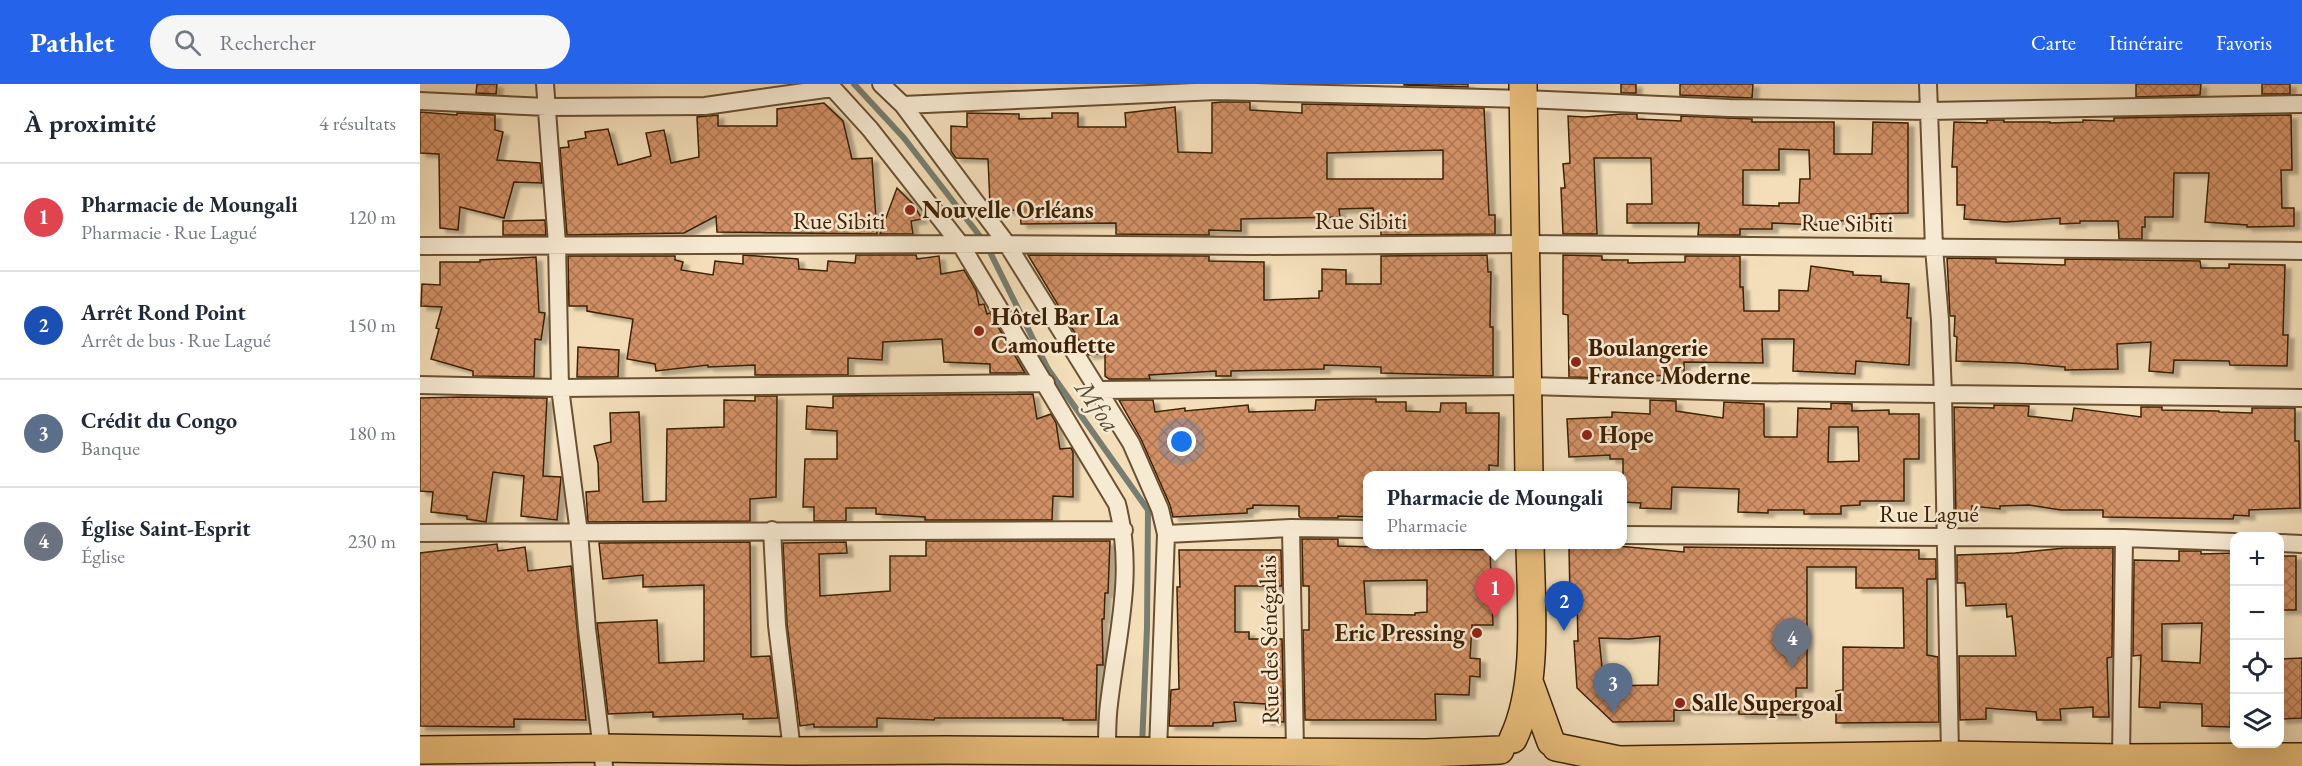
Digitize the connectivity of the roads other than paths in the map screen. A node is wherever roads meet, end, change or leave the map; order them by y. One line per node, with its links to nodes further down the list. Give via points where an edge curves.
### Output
1 (545, 84): 9 (street)
2 (881, 84): 8 (street)
3 (1928, 84): 10 (street)
4 (831, 86): 9 (street, via 705,106); 14 (street)
5 (1523, 92): 8 (street, via 1217,91); 10 (street, via 1729,108); 13 (main road)
6 (420, 101): 9 (street)
7 (2302, 104): 10 (street)
8 (903, 105): 12 (street)
9 (547, 107): 11 (street)
10 (1929, 111): 16 (street)
11 (557, 244): 14 (street, Rue Sibiti); 15 (street, Rue Sibiti); 21 (street)
12 (1003, 244): 13 (street, Rue Sibiti); 14 (street, Rue Sibiti); 22 (street)
13 (1526, 244): 16 (street, Rue Sibiti); 20 (main road)
14 (961, 245): 18 (street)
15 (420, 246)
16 (1934, 248): 17 (street, Rue Sibiti); 23 (street)
17 (2302, 251)
18 (1046, 383): 21 (street); 29 (street, via 1117,504)
19 (420, 385): 21 (street)
20 (1529, 386): 22 (street); 23 (street); 25 (main road)
21 (560, 388): 31 (street)
22 (1097, 390): 32 (street, via 1149,480)
23 (1943, 395): 24 (street); 34 (street)
24 (2302, 398)
25 (1529, 471)
26 (1291, 528): 27 (street); 32 (street); 45 (street, Rue des Sénégalais)
27 (1363, 529)
28 (772, 530): 29 (street); 31 (street); 44 (street, via 777,625)
29 (1124, 530): 42 (street, via 1126,562 1120,635 1109,706)
30 (420, 533): 31 (street)
31 (579, 533): 49 (street)
32 (1166, 534): 43 (street)
33 (1627, 535): 34 (street, Rue Lagué)
34 (1947, 538): 35 (street, Rue Lagué); 48 (street)
35 (2124, 538): 36 (street, Rue Lagué); 51 (street)
36 (2230, 542)
37 (2284, 543): 38 (street)
38 (2302, 544)
39 (1530, 549): 40 (main road)
40 (1529, 682): 46 (main road, via 1525,708); 47 (main road)
41 (420, 750): 49 (main road)
42 (1111, 750): 43 (main road); 44 (main road)
43 (1151, 750): 45 (main road)
44 (792, 751): 49 (main road)
45 (1295, 751): 46 (main road)
46 (1503, 752): 47 (main road, via 1530,735 1541,736)
47 (1558, 752): 48 (main road, via 1619,760)
48 (1950, 755): 51 (main road)
49 (604, 757)
50 (2302, 757): 51 (main road)
51 (2121, 758)

